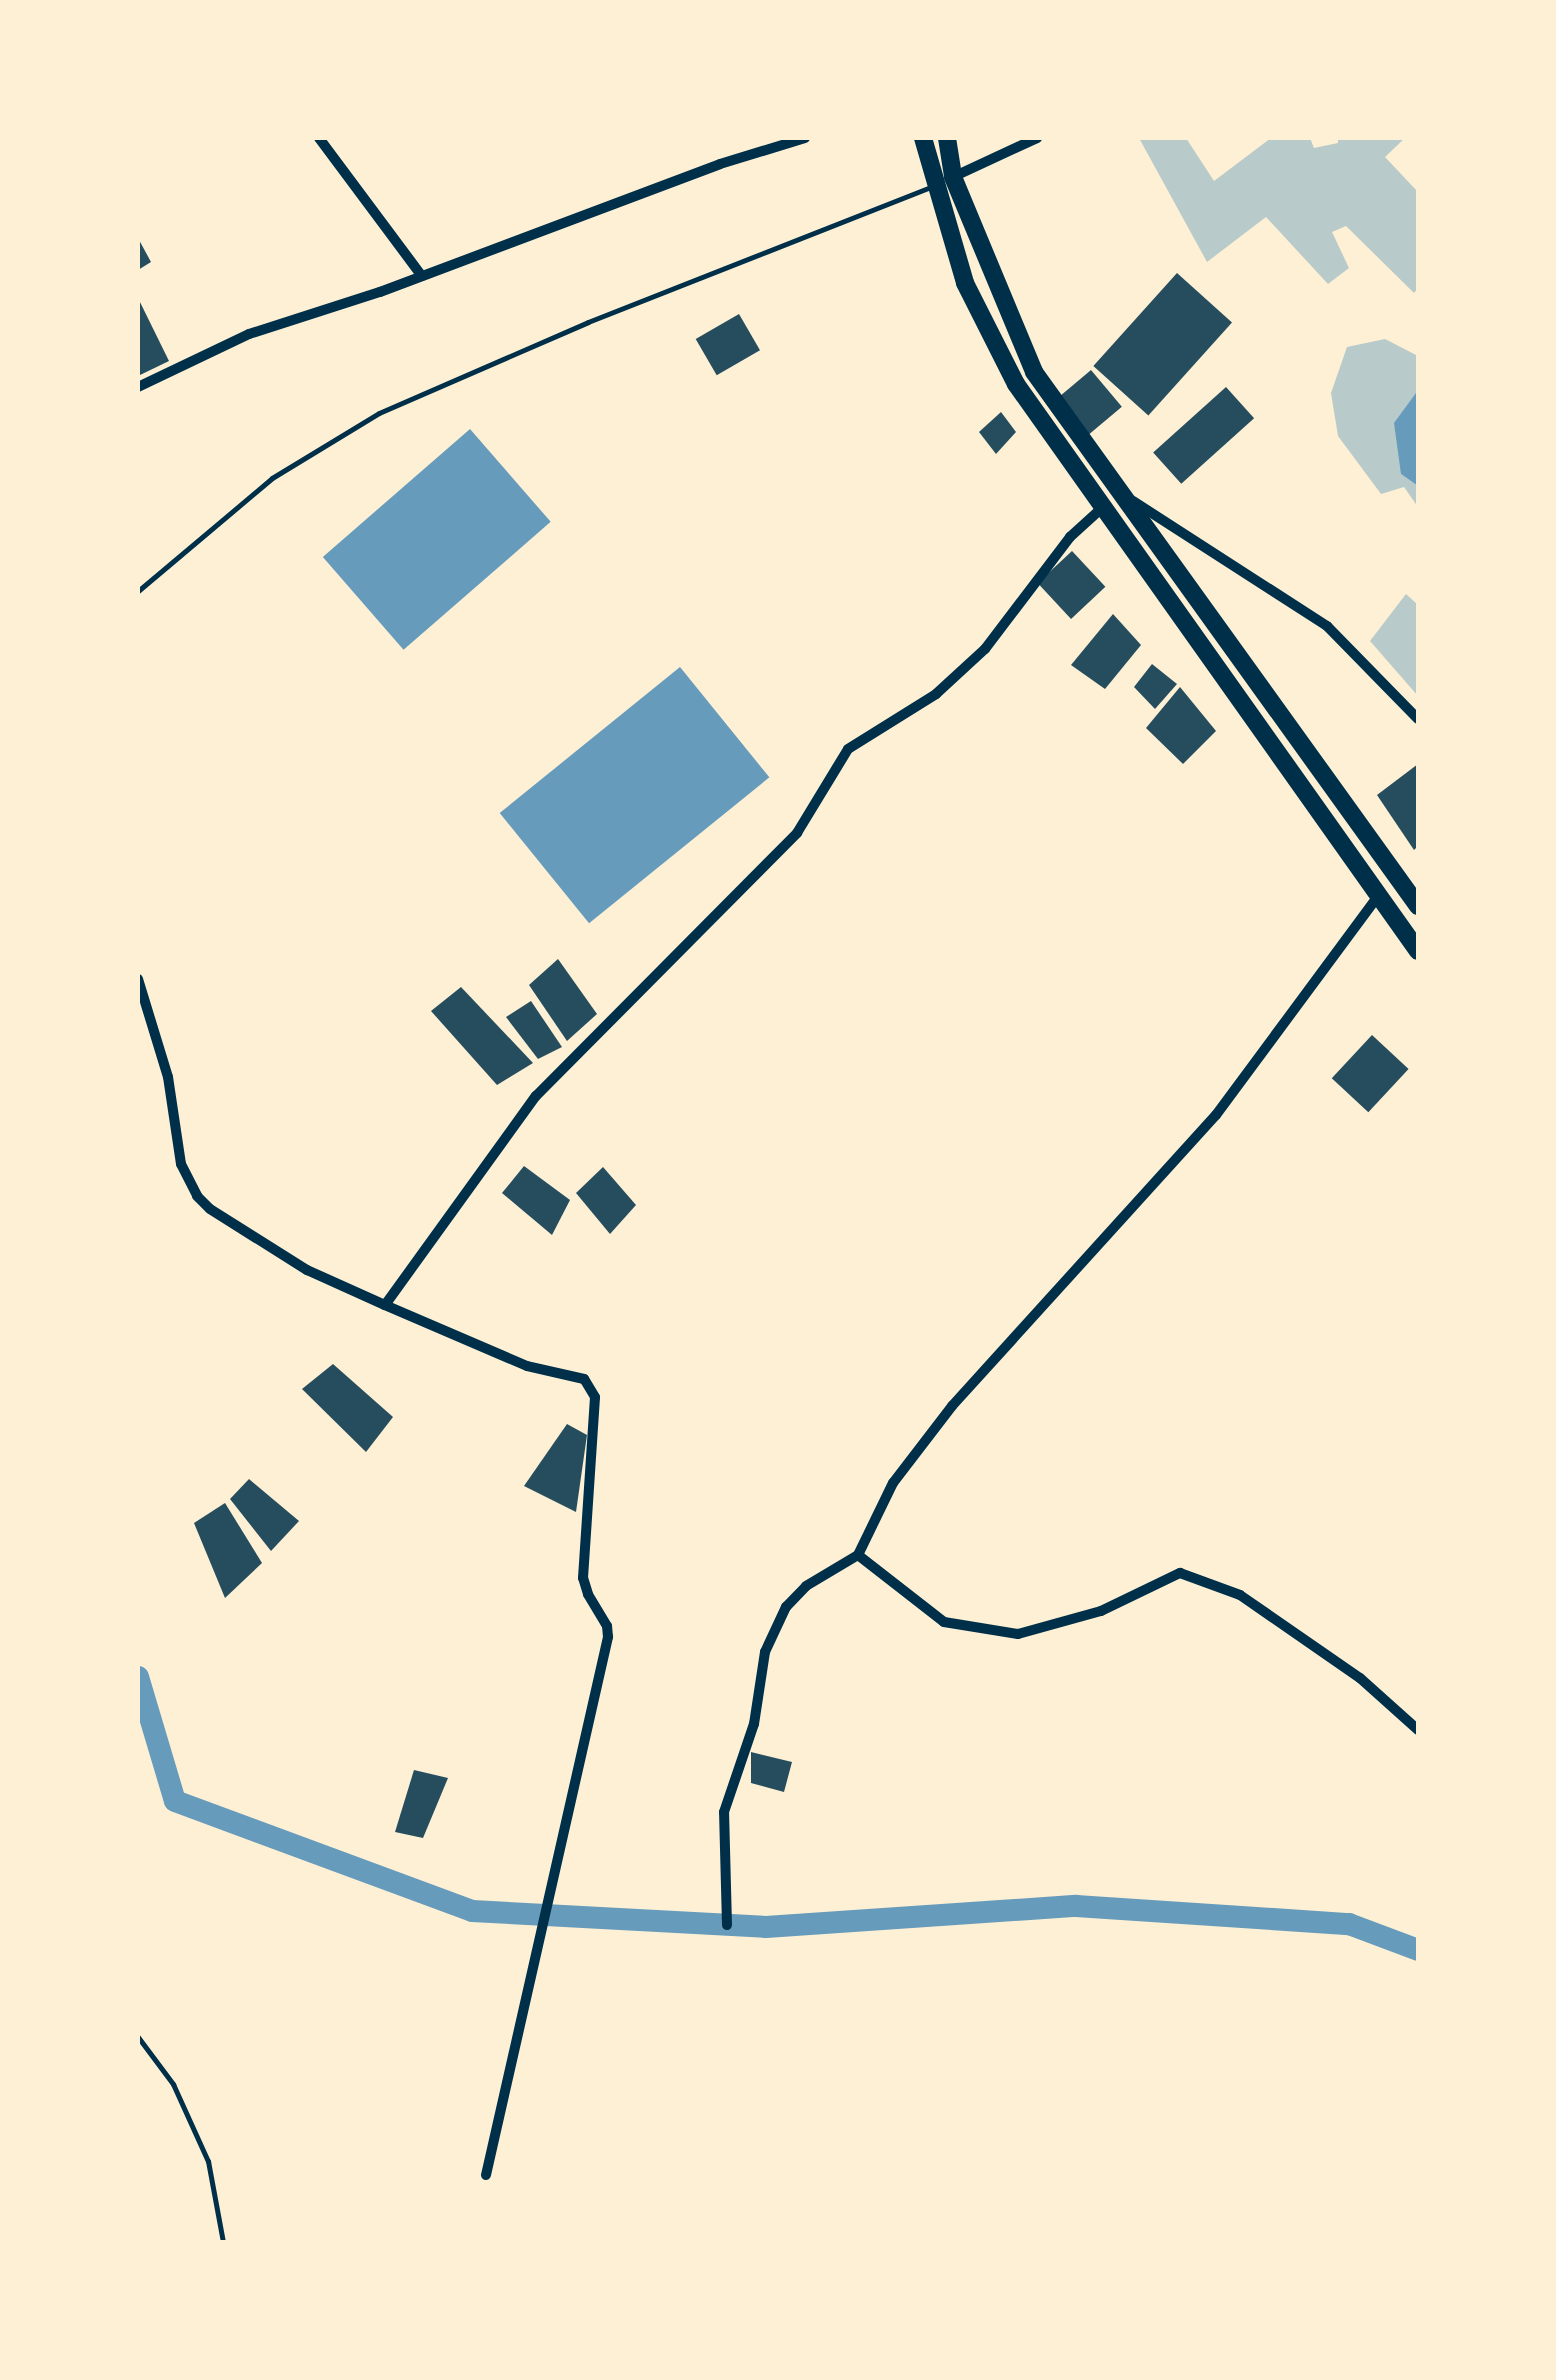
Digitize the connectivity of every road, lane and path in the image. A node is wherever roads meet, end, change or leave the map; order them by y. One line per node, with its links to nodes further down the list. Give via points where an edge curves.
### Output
1 (319, 138): 8 (street)
2 (805, 138): 8 (street)
3 (923, 138): 7 (highway)
4 (947, 138): 6 (highway)
5 (1037, 138): 6 (street)
6 (953, 177): 7 (street); 10 (highway, via 1034,372)
7 (934, 186): 11 (highway, via 965,283 1016,384); 14 (lane, via 588,322 379,414 272,478)
8 (422, 276): 9 (street, via 249,334)
9 (138, 387)
10 (1101, 470): 11 (highway); 12 (highway)
11 (1084, 480): 13 (highway)
12 (1116, 490): 15 (street, via 1327,626); 17 (highway)
13 (1103, 507): 16 (highway); 20 (street, via 1070,537 986,648 936,694 848,749 797,834 536,1096)
14 (138, 591)
15 (1418, 718)
16 (1379, 895): 18 (highway); 21 (street, via 1216,1116 952,1406 893,1483)
17 (1418, 906)
18 (1418, 951)
19 (138, 979): 20 (street, via 168,1077 182,1164 196,1196 274,1250)
20 (384, 1305): 25 (street, via 526,1366 584,1379 594,1397 584,1578 608,1637)
21 (858, 1555): 22 (street, via 944,1622 1018,1634 1100,1611 1180,1573 1240,1595 1360,1678); 23 (street, via 806,1586 786,1607 765,1652 754,1724 724,1812)
22 (1418, 1730)
23 (727, 1925)
24 (138, 2037): 26 (lane, via 173,2084 208,2161)
25 (486, 2175)
26 (223, 2242)

